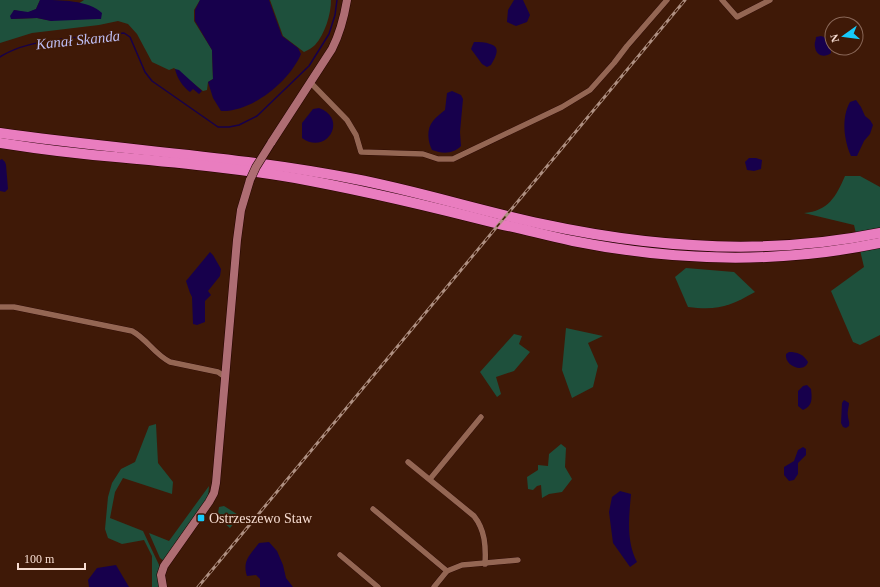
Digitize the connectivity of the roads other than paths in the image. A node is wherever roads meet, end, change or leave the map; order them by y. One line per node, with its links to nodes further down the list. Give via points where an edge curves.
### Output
1 (346, 0): 5 (street, via 340,34)
2 (667, 0): 5 (street, via 590,90 562,107 453,159 438,159 423,154 361,152 348,120)
3 (722, 0): 4 (street, via 737,17)
4 (770, 0)
5 (311, 83): 12 (street, bridge, via 256,167 241,210)
6 (0, 133): 10 (highway, via 181,153 317,172 541,224 636,241)
7 (0, 143): 10 (highway, via 303,179 399,199 571,241 623,249 712,257 761,257)
8 (880, 233): 10 (highway)
9 (880, 243): 10 (highway, via 829,251)
10 (785, 250)
11 (0, 307): 12 (street, via 14,307 132,331 144,339 163,359 218,372)
12 (225, 377): 21 (street, via 214,493 164,566 161,575)
13 (480, 417): 15 (street)
14 (408, 462): 15 (street)
15 (430, 479): 19 (street, via 480,524 486,551)
16 (373, 509): 20 (street)
17 (340, 555): 22 (street)
18 (518, 560): 19 (street)
19 (485, 564): 20 (street, via 462,565)
20 (447, 571): 23 (street)
21 (163, 587)
22 (378, 587)
23 (434, 587)

